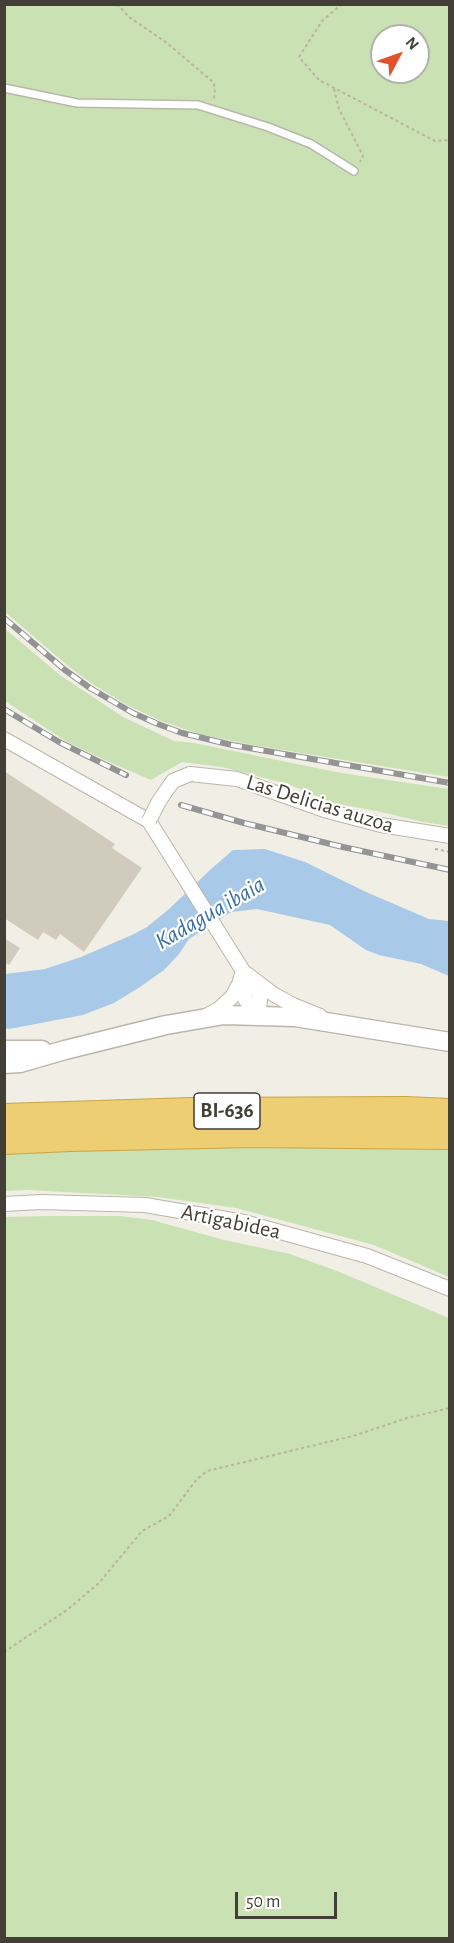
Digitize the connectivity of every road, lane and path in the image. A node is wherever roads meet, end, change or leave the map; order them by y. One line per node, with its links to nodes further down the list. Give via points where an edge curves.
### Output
1 (117, 4): 5 (path, via 214,83)
2 (342, 4): 4 (path, via 322,21 299,57 319,80)
3 (4, 88): 5 (lane, via 77,103 198,105)
4 (334, 88): 6 (path, via 435,141); 7 (path, via 339,109 363,156)
5 (211, 109): 7 (lane, via 311,144)
6 (450, 140)
7 (354, 171)
8 (4, 739): 9 (street)
9 (149, 821): 10 (street, Las Delicias auzoa, bridge, via 173,781 190,774 237,779 324,810 384,826); 11 (street)
10 (450, 836)
11 (243, 972): 12 (street); 13 (street, via 244,999); 14 (street, via 232,997)
12 (256, 982): 13 (street, via 260,999); 15 (street, via 293,1005)
13 (256, 1015): 14 (street); 15 (street)
14 (201, 1019): 18 (street)
15 (348, 1026): 16 (street)
16 (450, 1042)
17 (4, 1050): 18 (street)
18 (65, 1050): 19 (street)
19 (4, 1064)
20 (450, 1112): 21 (highway, BI-636, via 191,1111)
21 (4, 1117)
22 (450, 1136): 23 (highway, BI-636, via 251,1134)
23 (4, 1141)
24 (4, 1204): 25 (street, Artigabidea, via 145,1205 244,1222 368,1256)
25 (450, 1289)
26 (450, 1408): 27 (path, via 207,1471 169,1516 142,1531 99,1582 67,1610)
27 (4, 1652)

